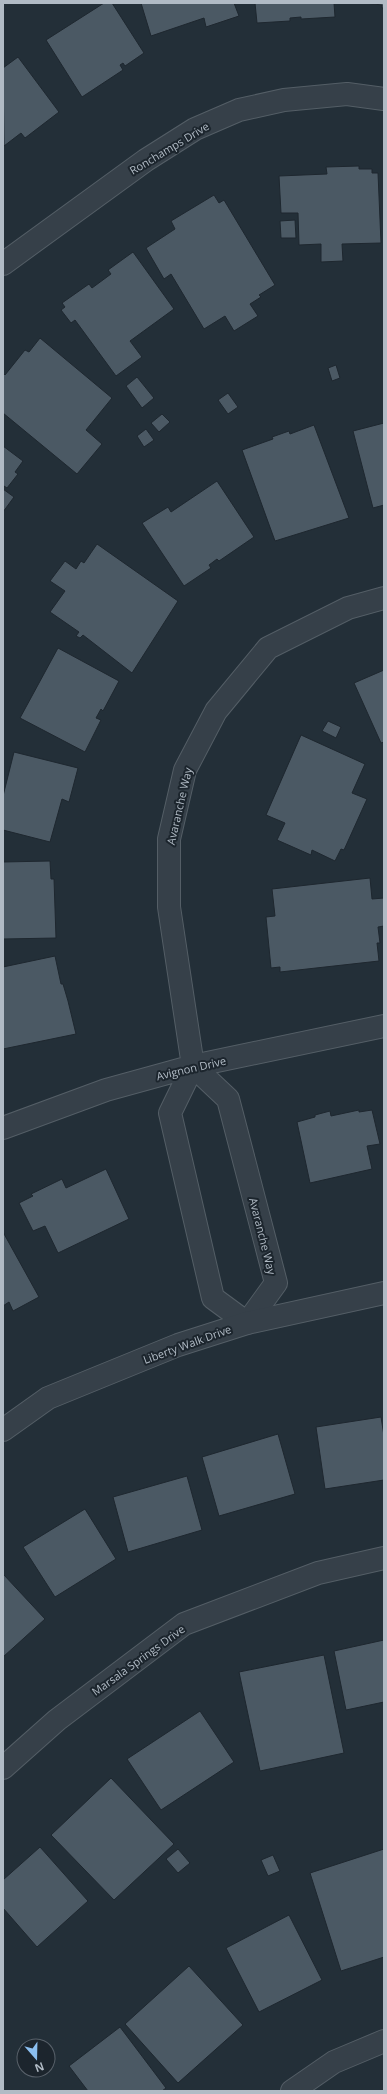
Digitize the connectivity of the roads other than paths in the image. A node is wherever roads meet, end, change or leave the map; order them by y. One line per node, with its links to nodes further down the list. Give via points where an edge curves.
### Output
1 (384, 99): 2 (street, Ronchamps Drive, via 348,94 284,100 239,110 195,130 146,160)
2 (3, 264)
3 (384, 598): 5 (street, Avaranche Way, via 348,608 268,648 216,711 185,770 169,839 169,907)
4 (384, 1026): 5 (street, Avignon Drive)
5 (192, 1066): 6 (street, Avignon Drive, via 106,1090); 8 (street, via 170,1113 212,1298); 8 (street, Avaranche Way, via 228,1099 276,1283)
6 (3, 1128)
7 (384, 1293): 8 (street, Liberty Walk Drive)
8 (247, 1323): 9 (street, Liberty Walk Drive, via 178,1345 48,1398)
9 (3, 1430)
10 (384, 1558): 11 (street, Marsala Springs Drive, via 318,1573 184,1624 56,1720)
11 (3, 1768)
12 (384, 2041): 13 (street, via 334,2062)
13 (292, 2091)

